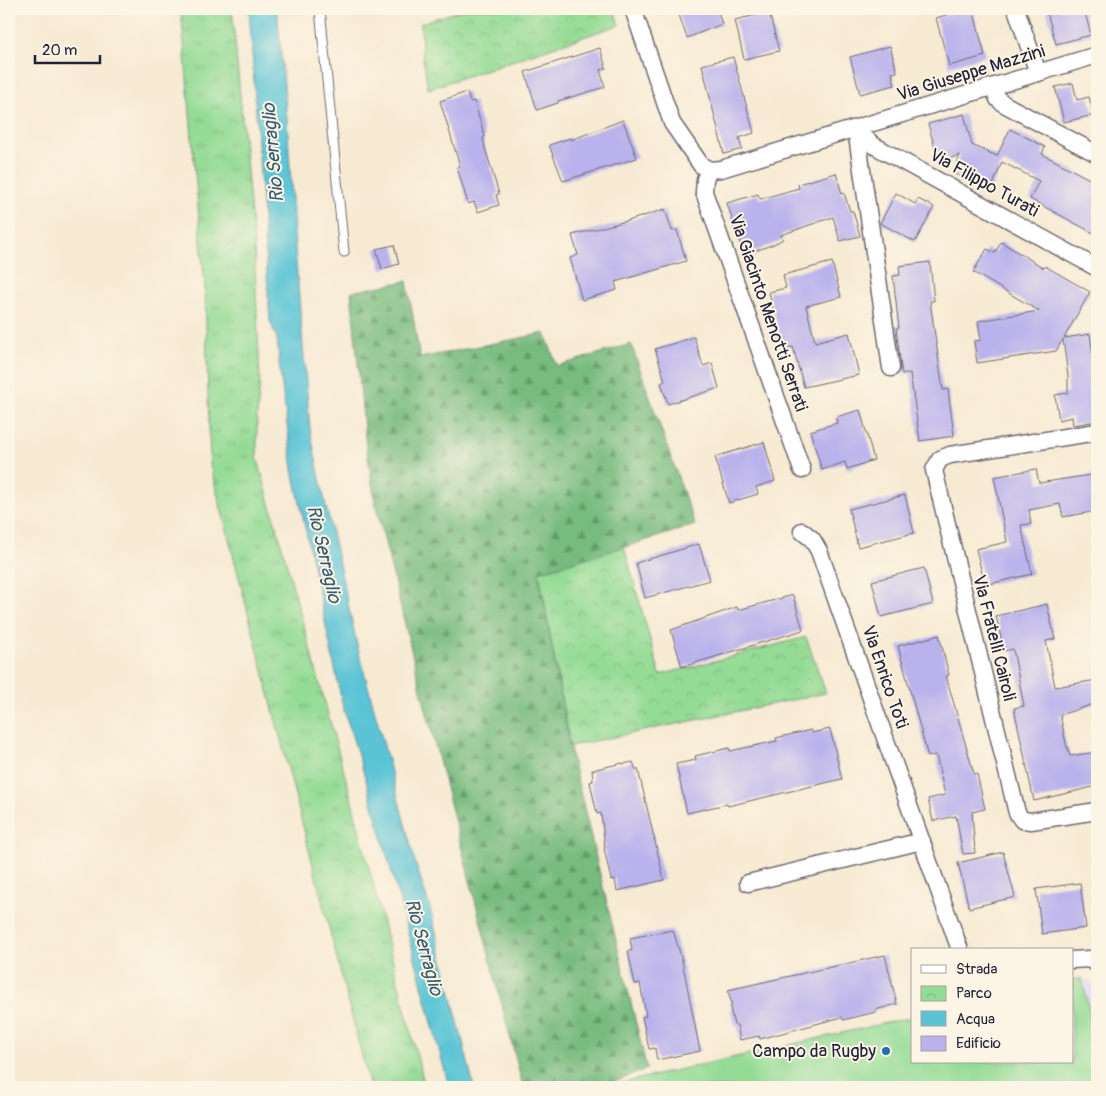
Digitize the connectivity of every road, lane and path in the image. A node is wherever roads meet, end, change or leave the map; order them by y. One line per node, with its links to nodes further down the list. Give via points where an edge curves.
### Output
1 (320, 9): 10 (lane)
2 (633, 9): 9 (street, via 672,123 694,156)
3 (1016, 9): 5 (street)
4 (1097, 55): 5 (street, Via Giuseppe Mazzini)
5 (1038, 73): 6 (street, Via Giuseppe Mazzini)
6 (993, 87): 7 (street, Via Giuseppe Mazzini); 8 (street, via 1004,104)
7 (856, 129): 9 (street, Via Giuseppe Mazzini); 11 (street, Via Filippo Turati, via 874,145); 12 (street)
8 (1097, 154)
9 (709, 170): 14 (street, Via Giacinto Menotti Serrati, via 704,192)
10 (344, 252)
11 (1097, 268)
12 (891, 368)
13 (1097, 432): 16 (street, Via Fratelli Cairoli, via 950,455 940,459 934,470 1017,813 1022,820 1030,821)
14 (802, 470)
15 (802, 531): 17 (street, Via Enrico Toti, via 820,551)
16 (1097, 811)
17 (922, 841): 18 (street); 19 (street, Via Enrico Toti)
18 (748, 883)
19 (959, 948)
20 (1074, 960): 21 (street, via 1089,959)
21 (1097, 964)

